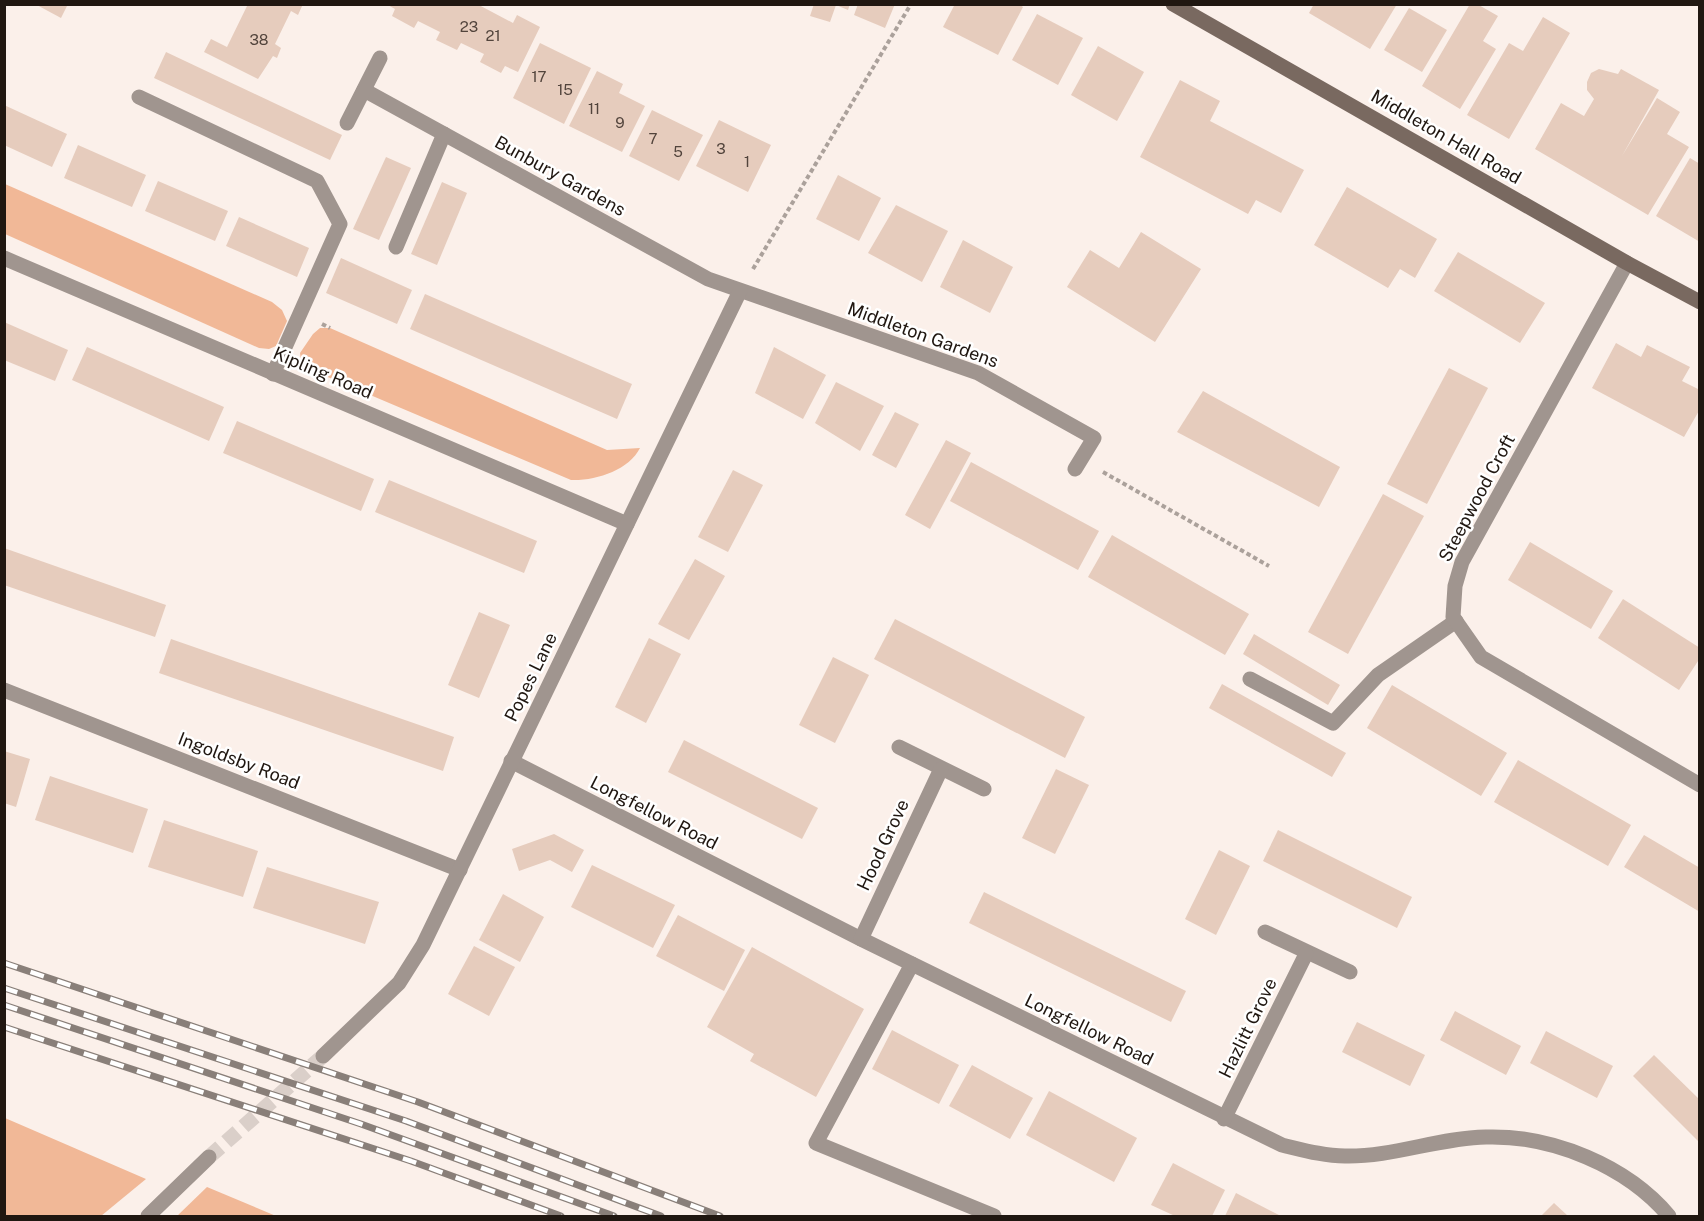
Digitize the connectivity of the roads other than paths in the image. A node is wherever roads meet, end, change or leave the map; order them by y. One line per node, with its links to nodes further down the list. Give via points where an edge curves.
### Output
1 (1173, 4): 9 (main road, Middleton Hall Road)
2 (380, 58): 3 (street)
3 (364, 90): 5 (street); 6 (street, Bunbury Gardens)
4 (139, 97): 12 (street, via 317,181 340,224)
5 (347, 123)
6 (444, 134): 7 (street); 10 (street, Bunbury Gardens, via 708,279)
7 (396, 247)
8 (4, 258): 12 (street, Kipling Road)
9 (1627, 263): 11 (main road, Middleton Hall Road); 15 (street, Steepwood Croft, via 1462,562 1455,586)
10 (740, 291): 13 (street, Middleton Gardens, via 978,373 1094,438); 14 (street, Popes Lane)
11 (1700, 302)
12 (273, 374): 14 (street, Kipling Road)
13 (1078, 464)
14 (627, 524): 19 (street, Popes Lane)
15 (1456, 621): 16 (street, via 1378,675 1333,723); 21 (street, via 1481,657)
16 (1250, 679)
17 (4, 690): 23 (street, Ingoldsby Road)
18 (898, 747): 20 (street)
19 (511, 761): 23 (street, Popes Lane); 25 (street, Longfellow Road)
20 (941, 769): 22 (street); 25 (street, Hood Grove)
21 (1700, 784)
22 (984, 789)
23 (460, 870): 29 (street, Popes Lane, via 423,945 399,983)
24 (1265, 932): 26 (street)
25 (861, 939): 27 (street, Longfellow Road)
26 (1306, 954): 28 (street); 30 (street, Hazlitt Grove)
27 (912, 964): 30 (street, Longfellow Road); 33 (street, via 816,1143)
28 (1350, 972)
29 (323, 1056)
30 (1224, 1119): 34 (street, Longfellow Road, via 1282,1145 1344,1156 1487,1137 1526,1140 1564,1149 1605,1166 1647,1194)
31 (209, 1157): 32 (street)
32 (148, 1216)
33 (994, 1216)
34 (1670, 1216)

